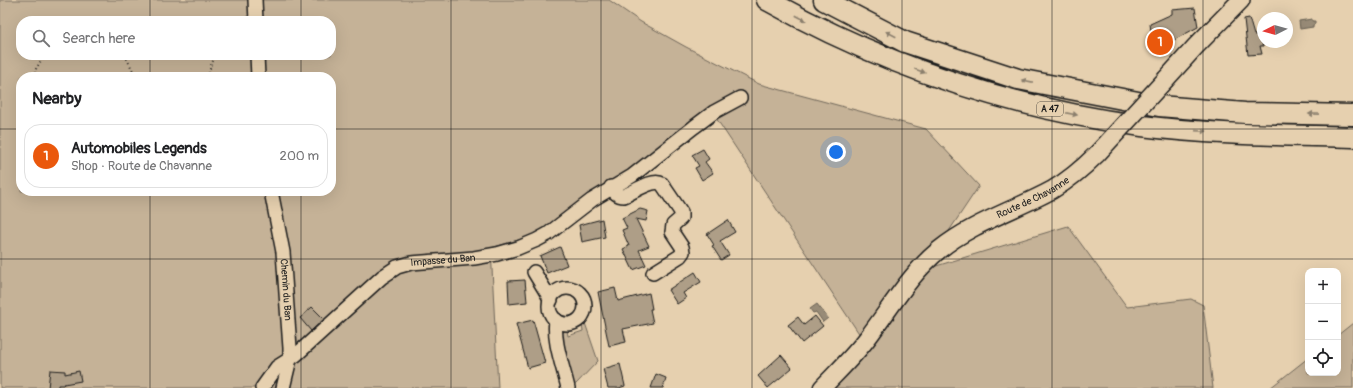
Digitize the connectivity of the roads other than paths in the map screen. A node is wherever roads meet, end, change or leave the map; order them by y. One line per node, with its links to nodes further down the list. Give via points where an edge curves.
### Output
1 (255, 0): 5 (street)
2 (767, 0): 10 (highway, A 47, one-way to 10, via 840,38 894,62 970,88 1064,112 1144,126 1186,130)
3 (824, 0): 9 (highway, A 47, one-way to 3, via 1245,113 1159,106 1018,79 905,42)
4 (1241, 0): 21 (main road, Route de Chavanne, bridge, via 1097,154 1073,176 1051,190 952,240 926,262 857,351)
5 (256, 16)
6 (257, 60): 7 (street)
7 (258, 72)
8 (740, 98): 11 (street, Impasse du Ban, via 714,112 632,176)
9 (1353, 115)
10 (1353, 137)
11 (611, 188): 14 (street, via 619,196 624,196 658,182 681,212 681,218 673,225 672,232 683,252); 17 (street, Impasse du Ban, via 548,234 518,248 474,258 424,261 397,268 382,277)
12 (272, 196): 17 (street, Chemin du Ban, via 283,252)
13 (534, 272): 15 (street)
14 (653, 273)
15 (551, 300): 16 (street, via 550,311); 16 (street, via 558,290 570,288 580,293 585,304 582,315 573,323)
16 (556, 320): 20 (street, via 555,331)
17 (290, 359): 18 (street, Impasse du Ban, via 277,367); 19 (street, Chemin du Ban)
18 (262, 388)
19 (283, 388)
20 (568, 388)
21 (822, 388)

